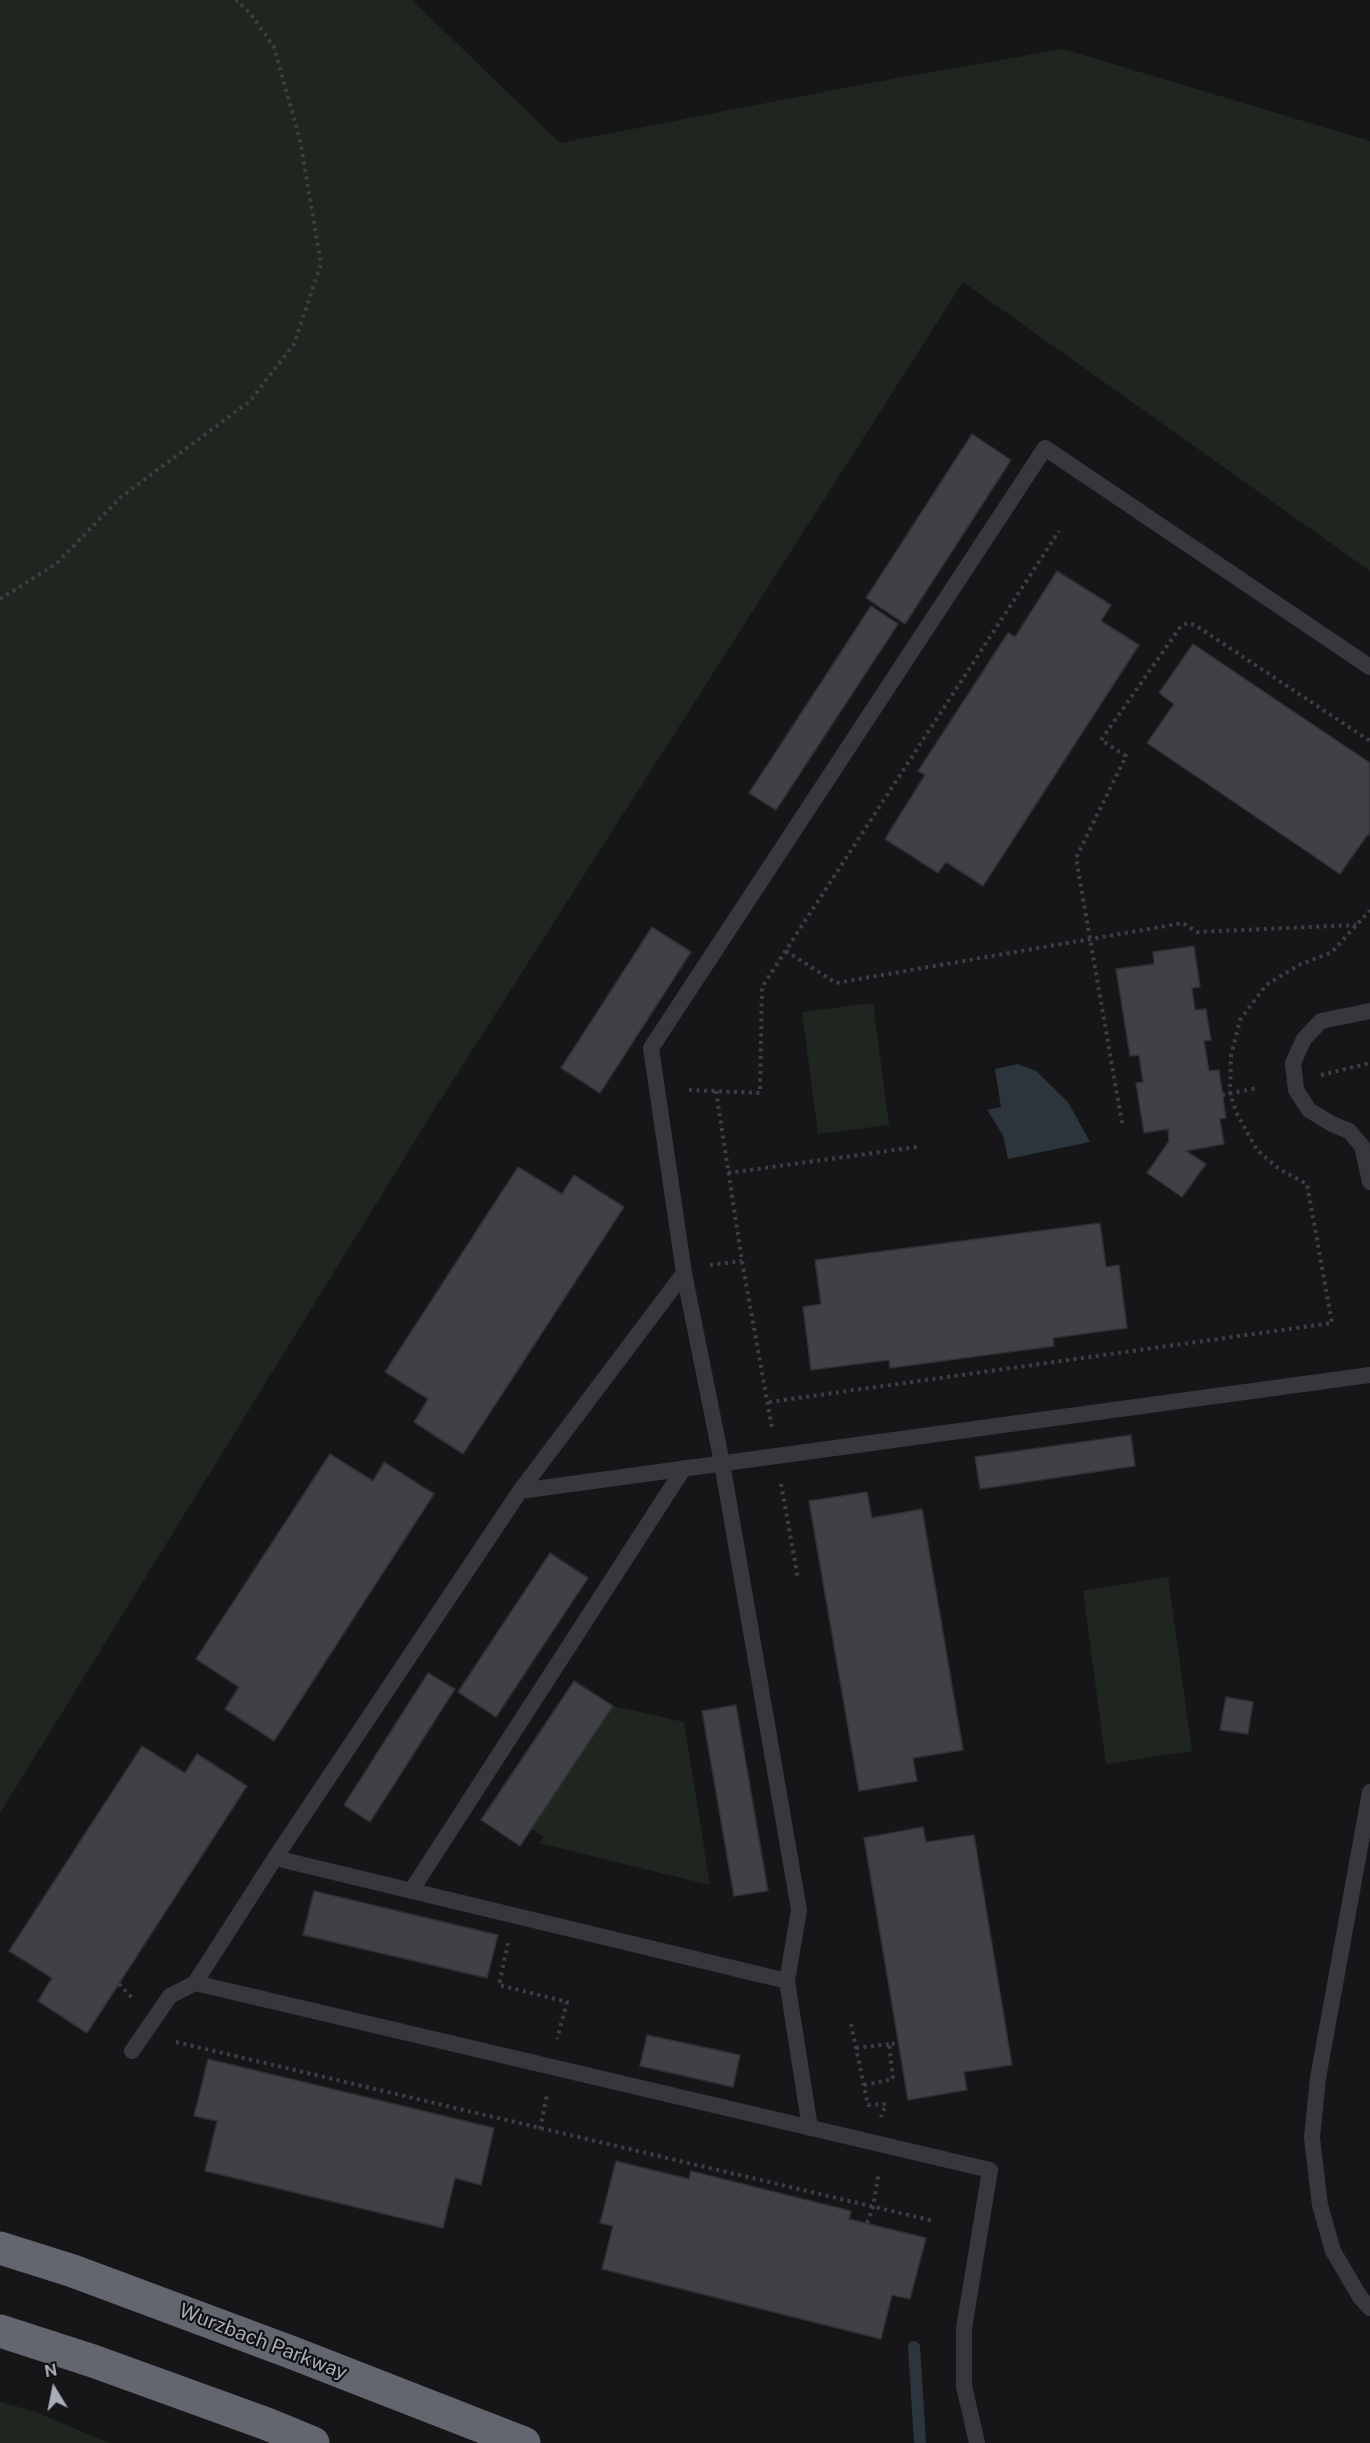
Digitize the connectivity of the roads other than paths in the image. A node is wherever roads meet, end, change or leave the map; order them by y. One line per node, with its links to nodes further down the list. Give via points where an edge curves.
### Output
1 (1370, 667): 4 (lane, via 1045,448 651,1048)
2 (1370, 1011): 3 (lane, via 1321,1021 1304,1039 1293,1064 1296,1090 1309,1110 1349,1131 1362,1146)
3 (1370, 1182)
4 (684, 1273): 6 (lane); 8 (lane)
5 (1370, 1375): 6 (lane)
6 (722, 1463): 7 (lane); 12 (lane, via 799,1910)
7 (684, 1468): 8 (lane); 11 (lane)
8 (520, 1491): 10 (lane)
9 (1370, 1792): 17 (lane, via 1318,2078 1312,2138 1320,2205 1333,2251)
10 (275, 1858): 11 (lane); 13 (lane)
11 (411, 1891): 12 (lane)
12 (787, 1981): 15 (lane)
13 (195, 1983): 14 (lane, via 170,1996); 15 (lane)
14 (132, 2050)
15 (810, 2128): 21 (lane, via 990,2170 964,2328 964,2386)
16 (0, 2248): 20 (highway, Wurzbach Parkway, via 73,2271)
17 (1370, 2308)
18 (0, 2331): 19 (highway)
19 (313, 2443)
20 (524, 2443)
21 (977, 2443)

